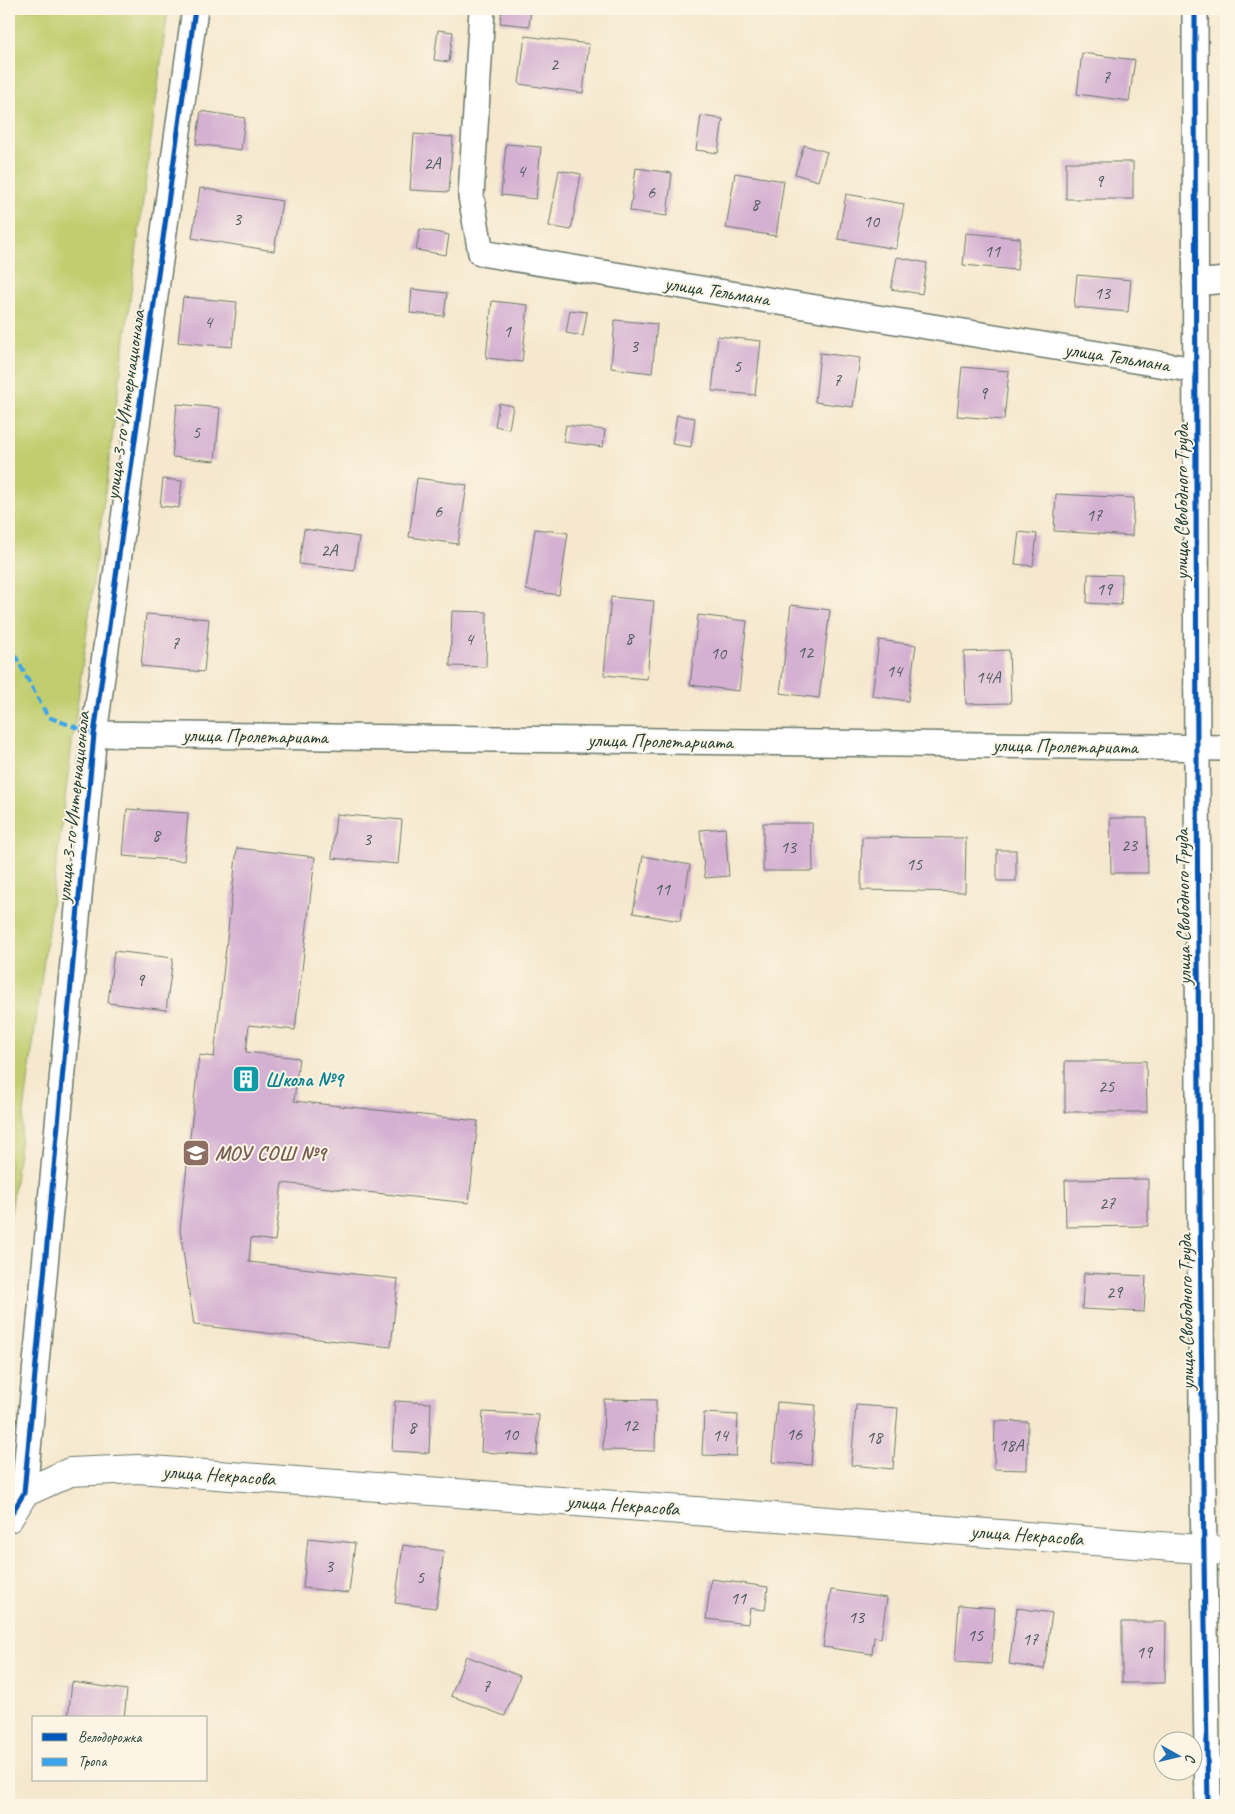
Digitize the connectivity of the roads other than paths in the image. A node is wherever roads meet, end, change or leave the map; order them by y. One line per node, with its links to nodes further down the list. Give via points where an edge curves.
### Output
1 (195, 9): 7 (street, улица 3-го Интернационала)
2 (482, 9): 6 (street, улица Тельмана, via 471,196 481,252)
3 (1195, 9): 5 (street, улица Свободного Труда)
4 (1226, 280): 5 (street)
5 (1195, 283): 6 (street, улица Свободного Труда)
6 (1195, 370): 8 (street, улица Свободного Труда)
7 (94, 734): 8 (street, улица Пролетариата); 10 (street, улица 3-го Интернационала)
8 (1196, 748): 9 (street, улица Пролетариата); 12 (street, улица Свободного Труда)
9 (1226, 748)
10 (24, 1493): 11 (street, улица 3-го Интернационала); 12 (street, улица Некрасова, via 70,1472 138,1469)
11 (9, 1518)
12 (1215, 1550): 13 (street, улица Свободного Труда)
13 (1208, 1805)

